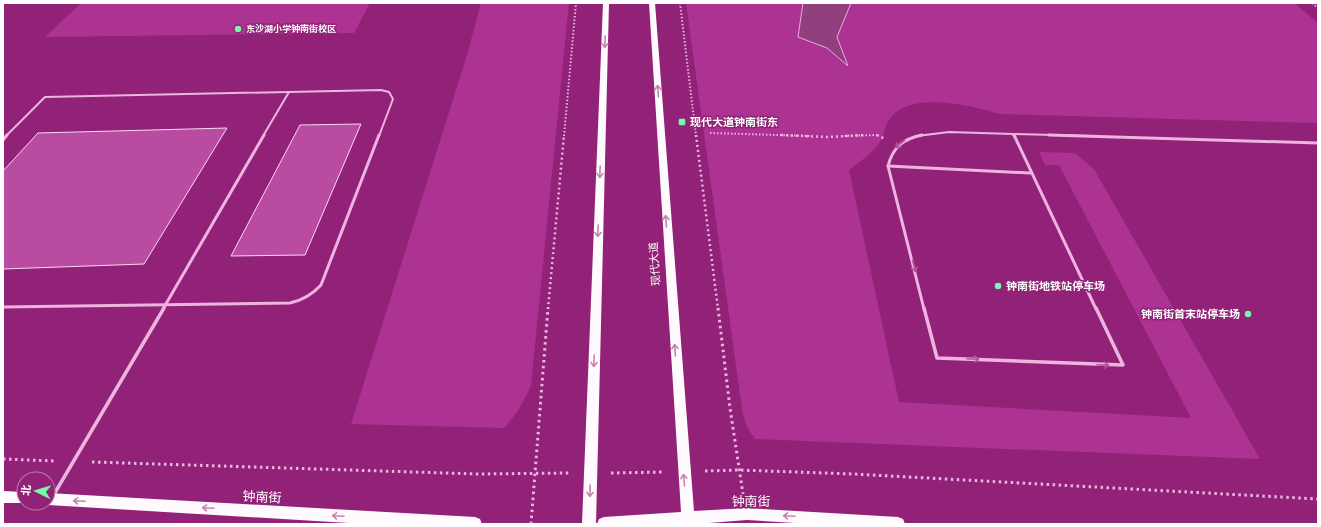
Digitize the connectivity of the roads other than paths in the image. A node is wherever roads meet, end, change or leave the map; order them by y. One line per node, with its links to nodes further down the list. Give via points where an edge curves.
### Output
1 (606, 3): 17 (main road, one-way to 17)
2 (652, 3): 15 (main road, 现代大道, one-way to 2)
3 (288, 92): 5 (lane, via 45,97); 9 (lane); 9 (lane, via 381,90 388,91 393,99 321,285 304,300 290,303)
4 (1013, 134): 6 (lane); 7 (lane, one-way to 7, via 937,132 906,140 898,145 891,154); 8 (lane)
5 (3, 140)
6 (1318, 143)
7 (888, 166): 8 (lane); 8 (lane, one-way to 8, via 937,358 1122,366)
8 (1030, 173)
9 (165, 305): 10 (lane); 11 (lane)
10 (3, 307)
11 (56, 490)
12 (3, 497): 13 (main road)
13 (16, 498)
14 (56, 499): 16 (main road, 钟南街, one-way to 14)
15 (688, 522): 18 (main road, 钟南街); 19 (main road, 钟南街, one-way to 15, via 747,514)
16 (475, 524)
17 (590, 524)
18 (604, 524)
19 (898, 524)

